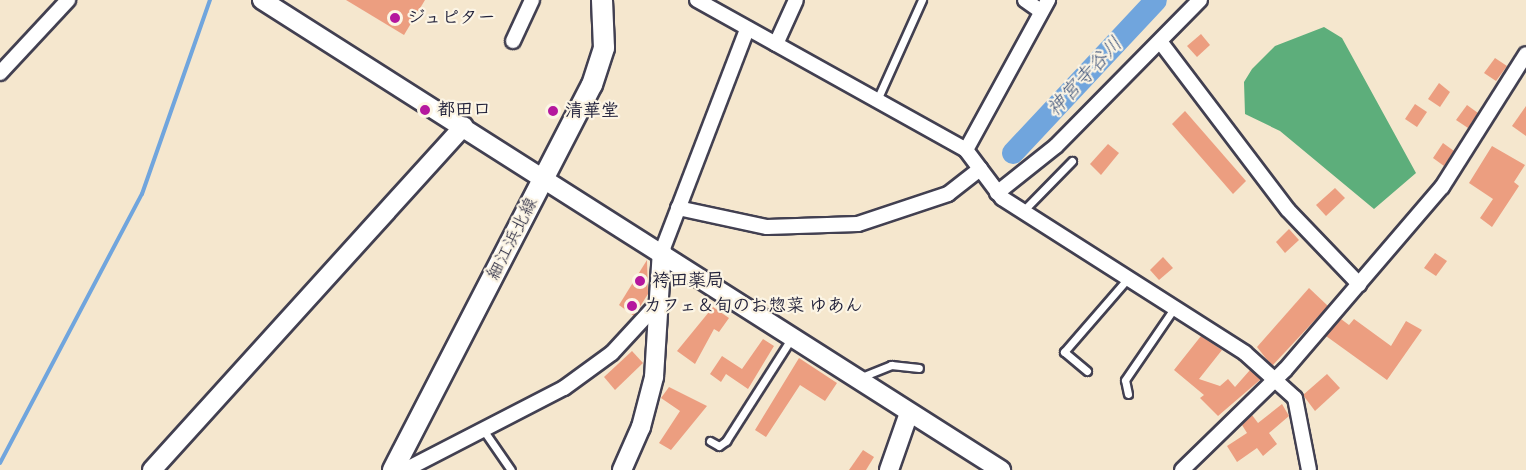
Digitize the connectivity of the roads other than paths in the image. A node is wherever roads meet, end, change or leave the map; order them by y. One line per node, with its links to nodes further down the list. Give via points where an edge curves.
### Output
1 (68, 0): 16 (street)
2 (262, 0): 18 (street)
3 (532, 0): 12 (street)
4 (602, 0): 22 (main road, 細江浜北線, via 604,48)
5 (698, 0): 11 (street)
6 (796, 0): 13 (street)
7 (922, 0): 17 (lane)
8 (1025, 0): 10 (street)
9 (1200, 0): 14 (street)
10 (1045, 5): 19 (street)
11 (747, 29): 13 (street); 24 (street)
12 (513, 41)
13 (776, 44): 17 (street)
14 (1162, 44): 23 (street, via 1056,146); 28 (street, via 1288,210)
15 (1526, 54): 28 (street, via 1442,187)
16 (0, 73)
17 (877, 100): 19 (street)
18 (464, 126): 22 (street); 40 (street)
19 (966, 150): 21 (street)
20 (1072, 161): 25 (lane)
21 (980, 169): 23 (street); 24 (street, via 938,198 858,224 766,227)
22 (544, 176): 26 (street); 41 (main road, 細江浜北線)
23 (997, 193): 25 (street)
24 (678, 208): 26 (street)
25 (1023, 211): 27 (street)
26 (662, 251): 29 (street); 31 (street)
27 (1129, 278): 30 (street); 33 (lane, via 1064,352)
28 (1359, 284): 34 (street)
29 (659, 302): 38 (street, via 596,366); 44 (street, via 654,377 641,427)
30 (1175, 307): 34 (street); 36 (lane, via 1125,380)
31 (792, 337): 35 (street); 39 (lane, via 726,441 719,446)
32 (919, 368): 35 (lane, via 891,365)
33 (1087, 371)
34 (1277, 377): 47 (street); 48 (street, via 1295,398)
35 (857, 379): 37 (street)
36 (1128, 394)
37 (909, 413): 45 (street); 46 (street)
38 (484, 431): 42 (street); 43 (lane)
39 (710, 441)
40 (152, 470)
41 (393, 470)
42 (405, 470)
43 (511, 470)
44 (622, 470)
45 (889, 470)
46 (1000, 470)
47 (1182, 470)
48 (1310, 470)

